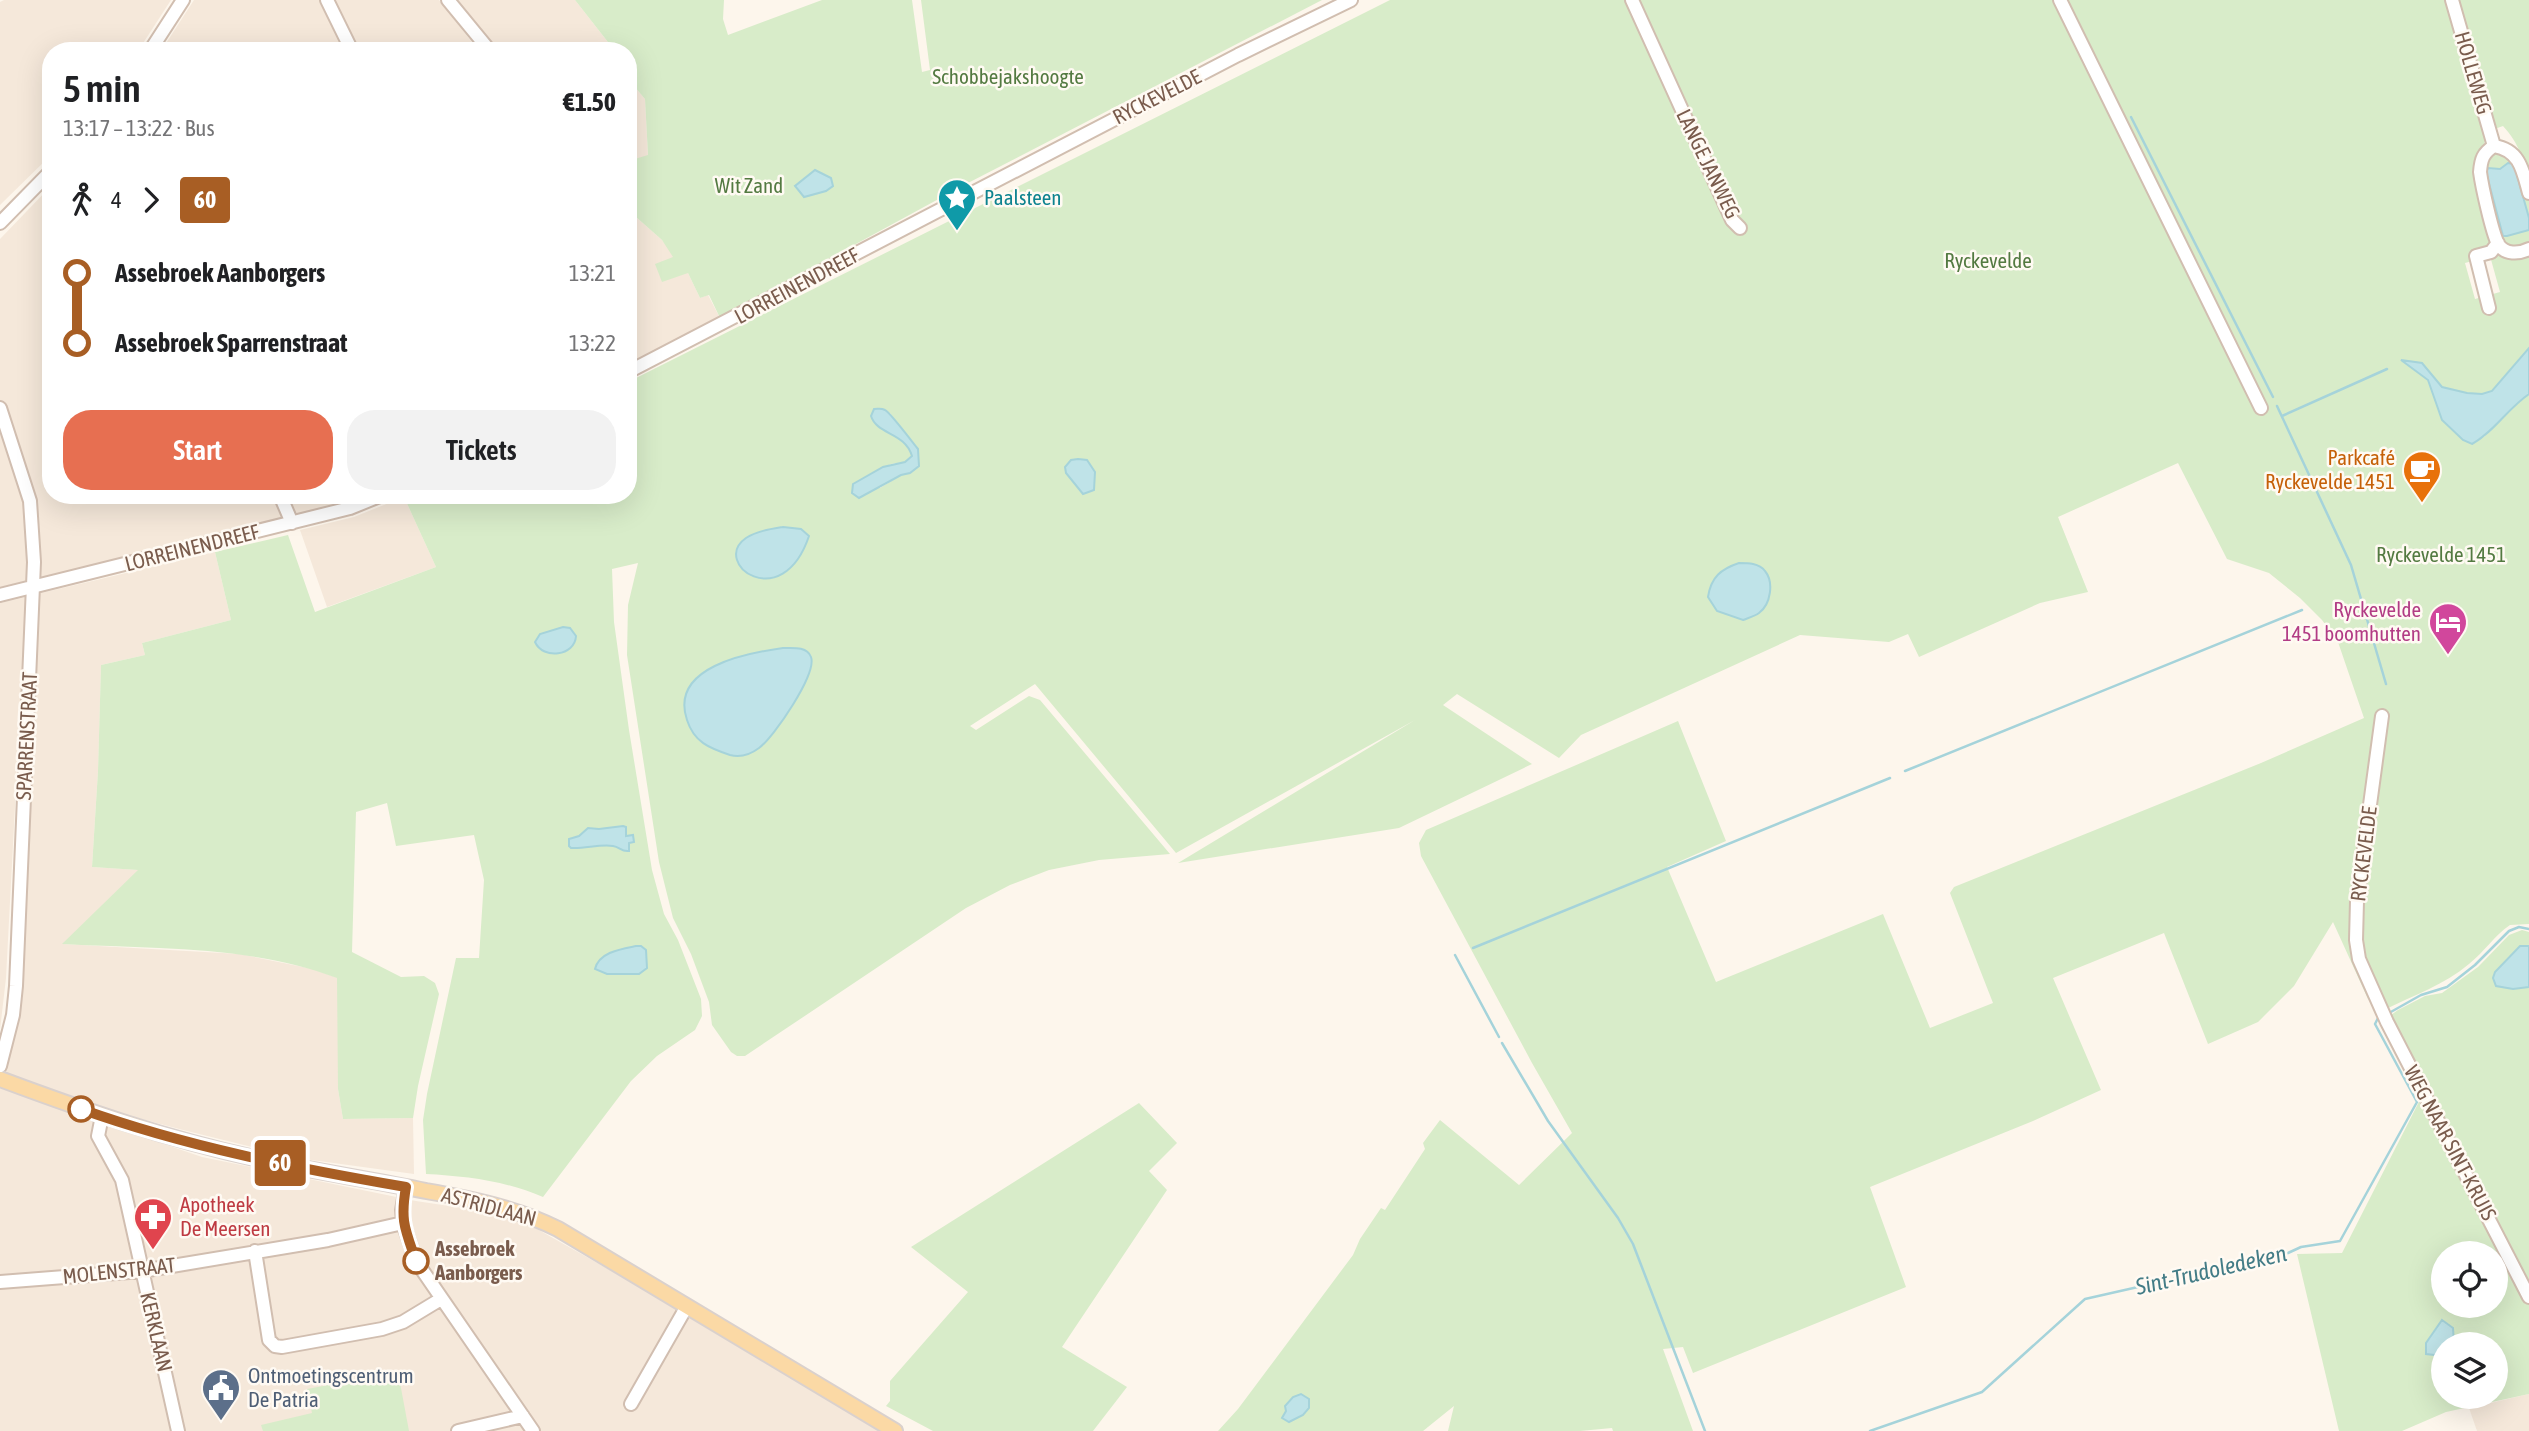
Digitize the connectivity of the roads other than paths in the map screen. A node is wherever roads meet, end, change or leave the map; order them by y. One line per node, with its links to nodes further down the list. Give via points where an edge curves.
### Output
1 (183, 0): 8 (street)
2 (327, 0): 9 (street)
3 (448, 0): 10 (street)
4 (1351, 0): 14 (street, RYCKEVELDE)
5 (1632, 0): 16 (street, LANGE JANWEG, via 1732,220)
6 (2060, 0): 22 (street)
7 (2452, 0): 11 (street, HOLLEWEG)
8 (156, 42)
9 (348, 42)
10 (483, 42)
11 (2494, 146): 13 (street, via 2516,157); 17 (street, via 2485,152 2480,172)
12 (42, 180): 15 (street)
13 (2529, 193)
14 (964, 198): 20 (street, LORREINENDREEF)
15 (0, 223)
16 (1740, 228)
17 (2498, 243): 18 (street, via 2515,253); 19 (street, via 2491,252 2476,256)
18 (2529, 249)
19 (2489, 308)
20 (637, 367)
21 (0, 408): 26 (street, SPARRENSTRAAT, via 30,501)
22 (2261, 408)
23 (284, 504): 25 (street)
24 (360, 504): 25 (street, LORREINENDREEF)
25 (292, 523): 26 (street, LORREINENDREEF)
26 (33, 587): 27 (street, LORREINENDREEF); 30 (street, SPARRENSTRAAT, via 16,986)
27 (0, 595)
28 (2382, 716): 29 (street, RYCKEVELDE, via 2357,901 2357,949)
29 (2372, 990): 38 (street, WEG NAAR SINT-KRUIS)
30 (0, 1066)
31 (0, 1079): 32 (main road, ASTRIDLAAN)
32 (102, 1116): 33 (main road, ASTRIDLAAN, via 253,1158); 36 (street, KERKLAAN, via 97,1136 122,1180)
33 (406, 1187): 34 (street); 40 (main road, ASTRIDLAAN, via 476,1200 542,1221)
34 (403, 1223): 35 (street, MOLENSTRAAT); 39 (street, via 416,1261)
35 (256, 1251): 36 (street, MOLENSTRAAT); 39 (street, via 269,1340 275,1346 393,1326)
36 (142, 1271): 37 (street, MOLENSTRAAT); 43 (street, KERKLAAN)
37 (0, 1282)
38 (2529, 1297)
39 (442, 1299): 42 (street)
40 (687, 1306): 41 (street); 46 (main road, ASTRIDLAAN)
41 (631, 1404)
42 (523, 1416): 44 (street); 45 (street)
43 (178, 1431)
44 (458, 1431)
45 (533, 1431)
46 (895, 1431)

